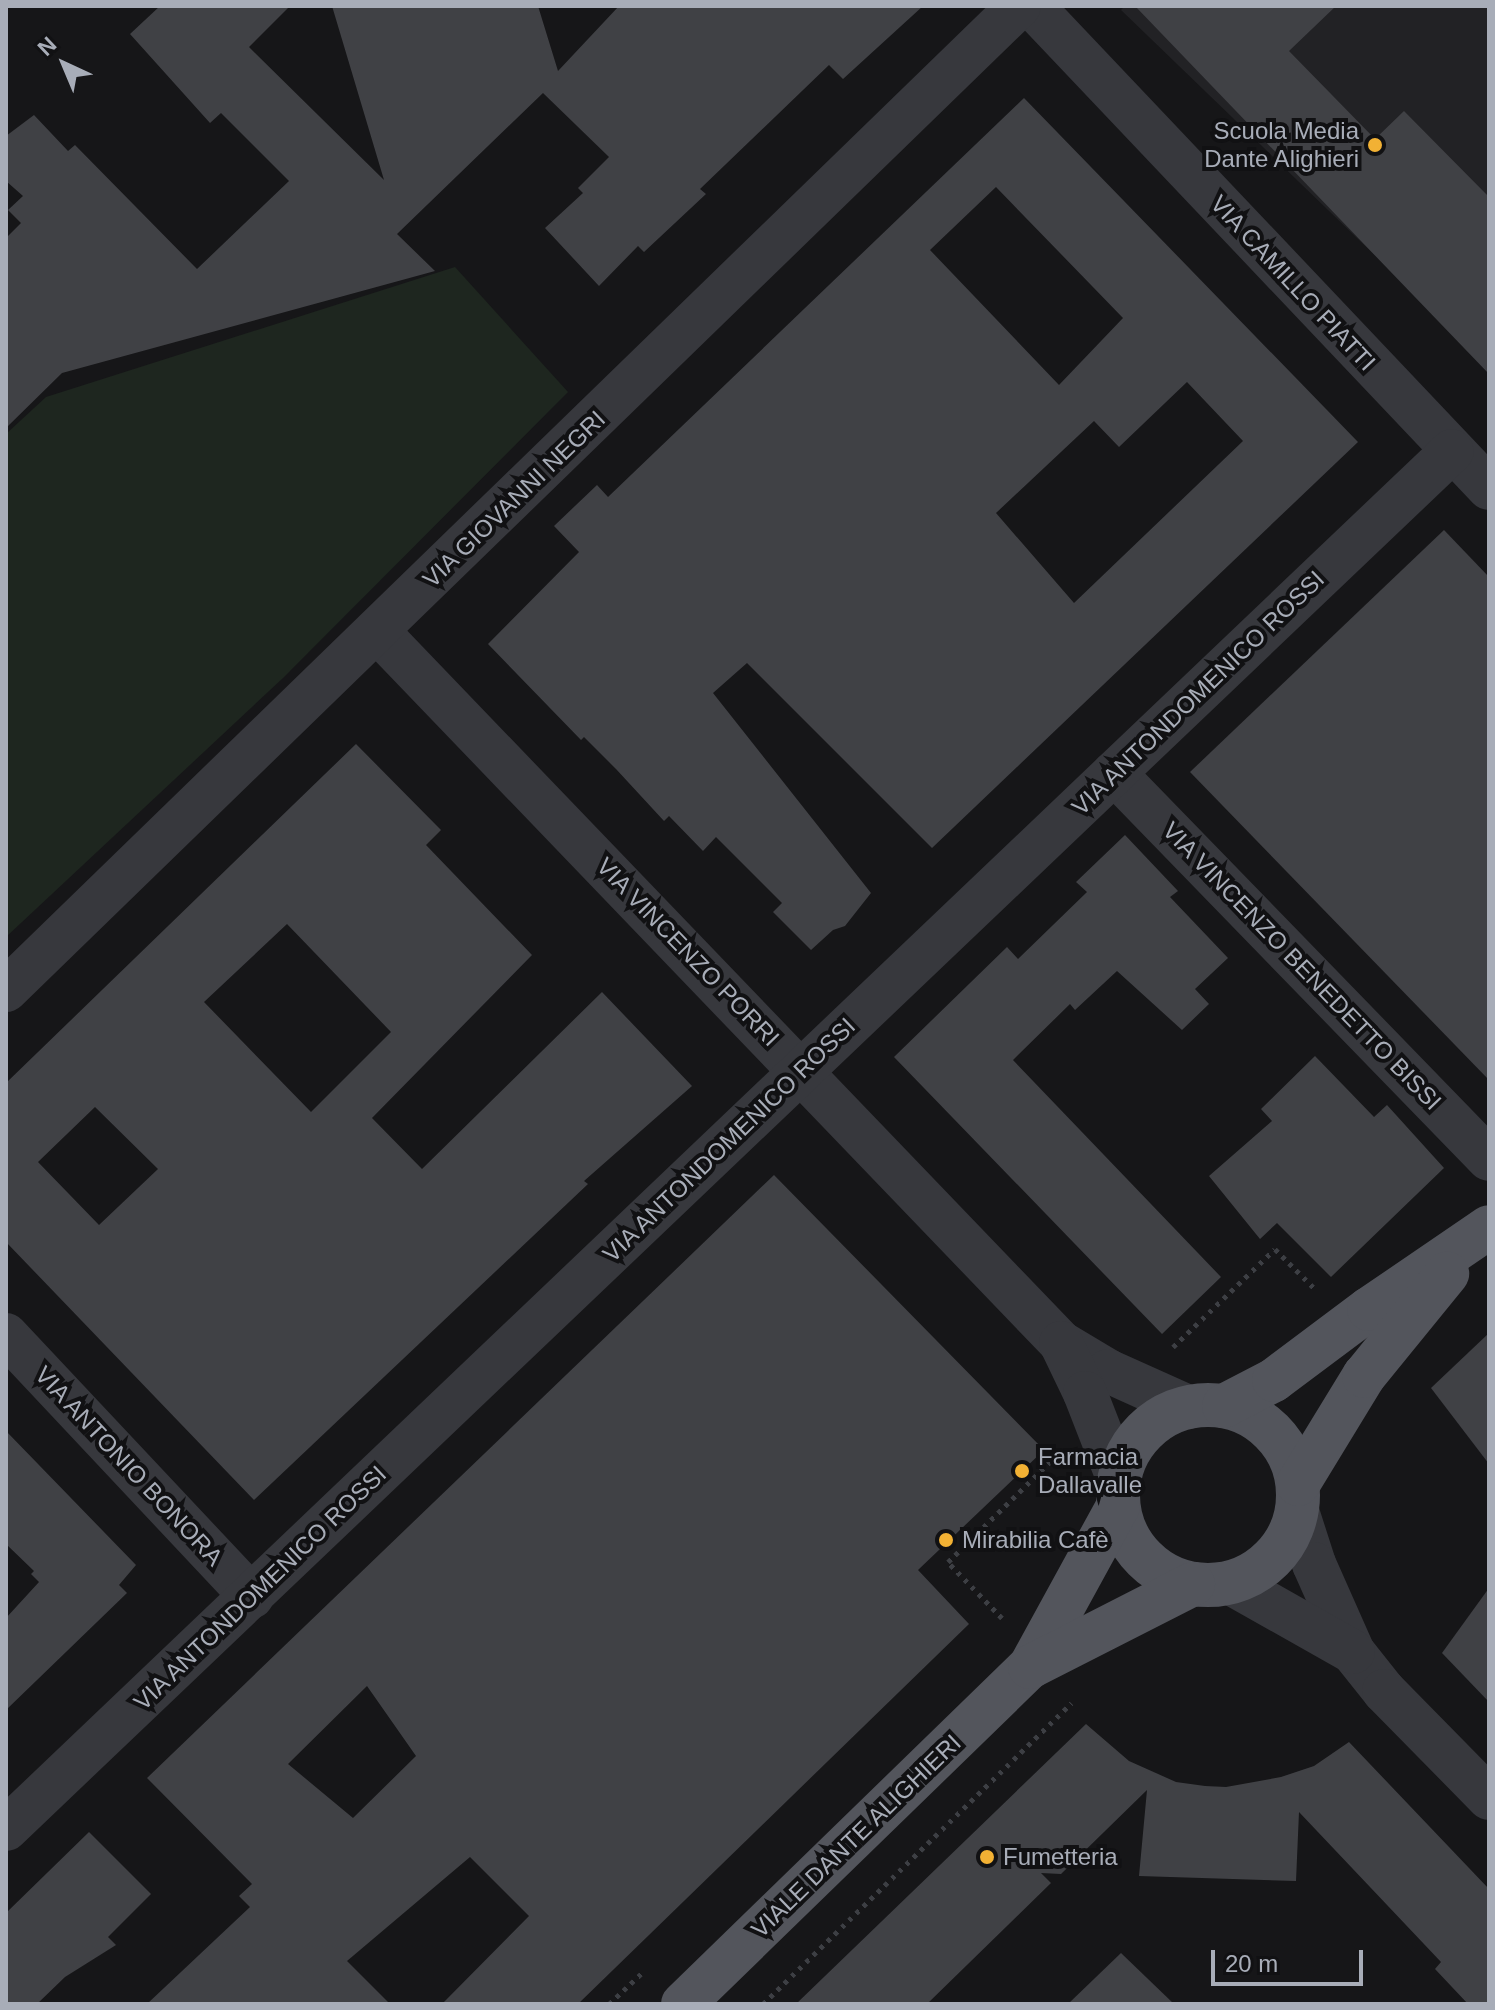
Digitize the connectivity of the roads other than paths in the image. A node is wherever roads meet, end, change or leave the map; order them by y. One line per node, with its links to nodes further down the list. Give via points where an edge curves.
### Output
1 (1019, 6): 5 (street, VIA GIOVANNI NEGRI)
2 (1032, 6): 3 (street, VIA CAMILLO PIATTI)
3 (1452, 451): 4 (street, VIA CAMILLO PIATTI); 6 (street, VIA ANTONDOMENICO ROSSI)
4 (1489, 488)
5 (378, 632): 7 (street, VIA GIOVANNI NEGRI); 8 (street, VIA VINCENZO PORRI)
6 (1114, 773): 8 (street, VIA ANTONDOMENICO ROSSI); 9 (street, VIA VINCENZO BENEDETTO BISSI)
7 (6, 990)
8 (802, 1070): 12 (street, VIA VINCENZO PORRI); 17 (street, VIA ANTONDOMENICO ROSSI)
9 (1489, 1159)
10 (1483, 1232): 13 (main road, via 1274,1380); 15 (main road, via 1364,1376)
11 (6, 1335): 17 (street, VIA ANTONIO BONORA)
12 (1061, 1343): 13 (street, VIA VINCENZO PORRI, via 1108,1371); 14 (street, VIA VINCENZO PORRI)
13 (1206, 1406): 14 (main road, via 1163,1416 1142,1433 1127,1454); 15 (main road, via 1266,1425 1293,1462)
14 (1118, 1493): 16 (main road, via 1123,1528 1150,1566 1171,1578); 19 (main road, VIALE DANTE ALIGHIERI)
15 (1297, 1498): 16 (main road, via 1289,1535 1274,1556 1255,1573); 18 (street, via 1314,1564)
16 (1212, 1584): 18 (street); 19 (main road, VIALE DANTE ALIGHIERI)
17 (252, 1597): 21 (street, VIA ANTONDOMENICO ROSSI)
18 (1353, 1652): 20 (street)
19 (1030, 1667): 22 (main road, VIALE DANTE ALIGHIERI)
20 (1489, 1798)
21 (6, 1829)
22 (683, 2004)

